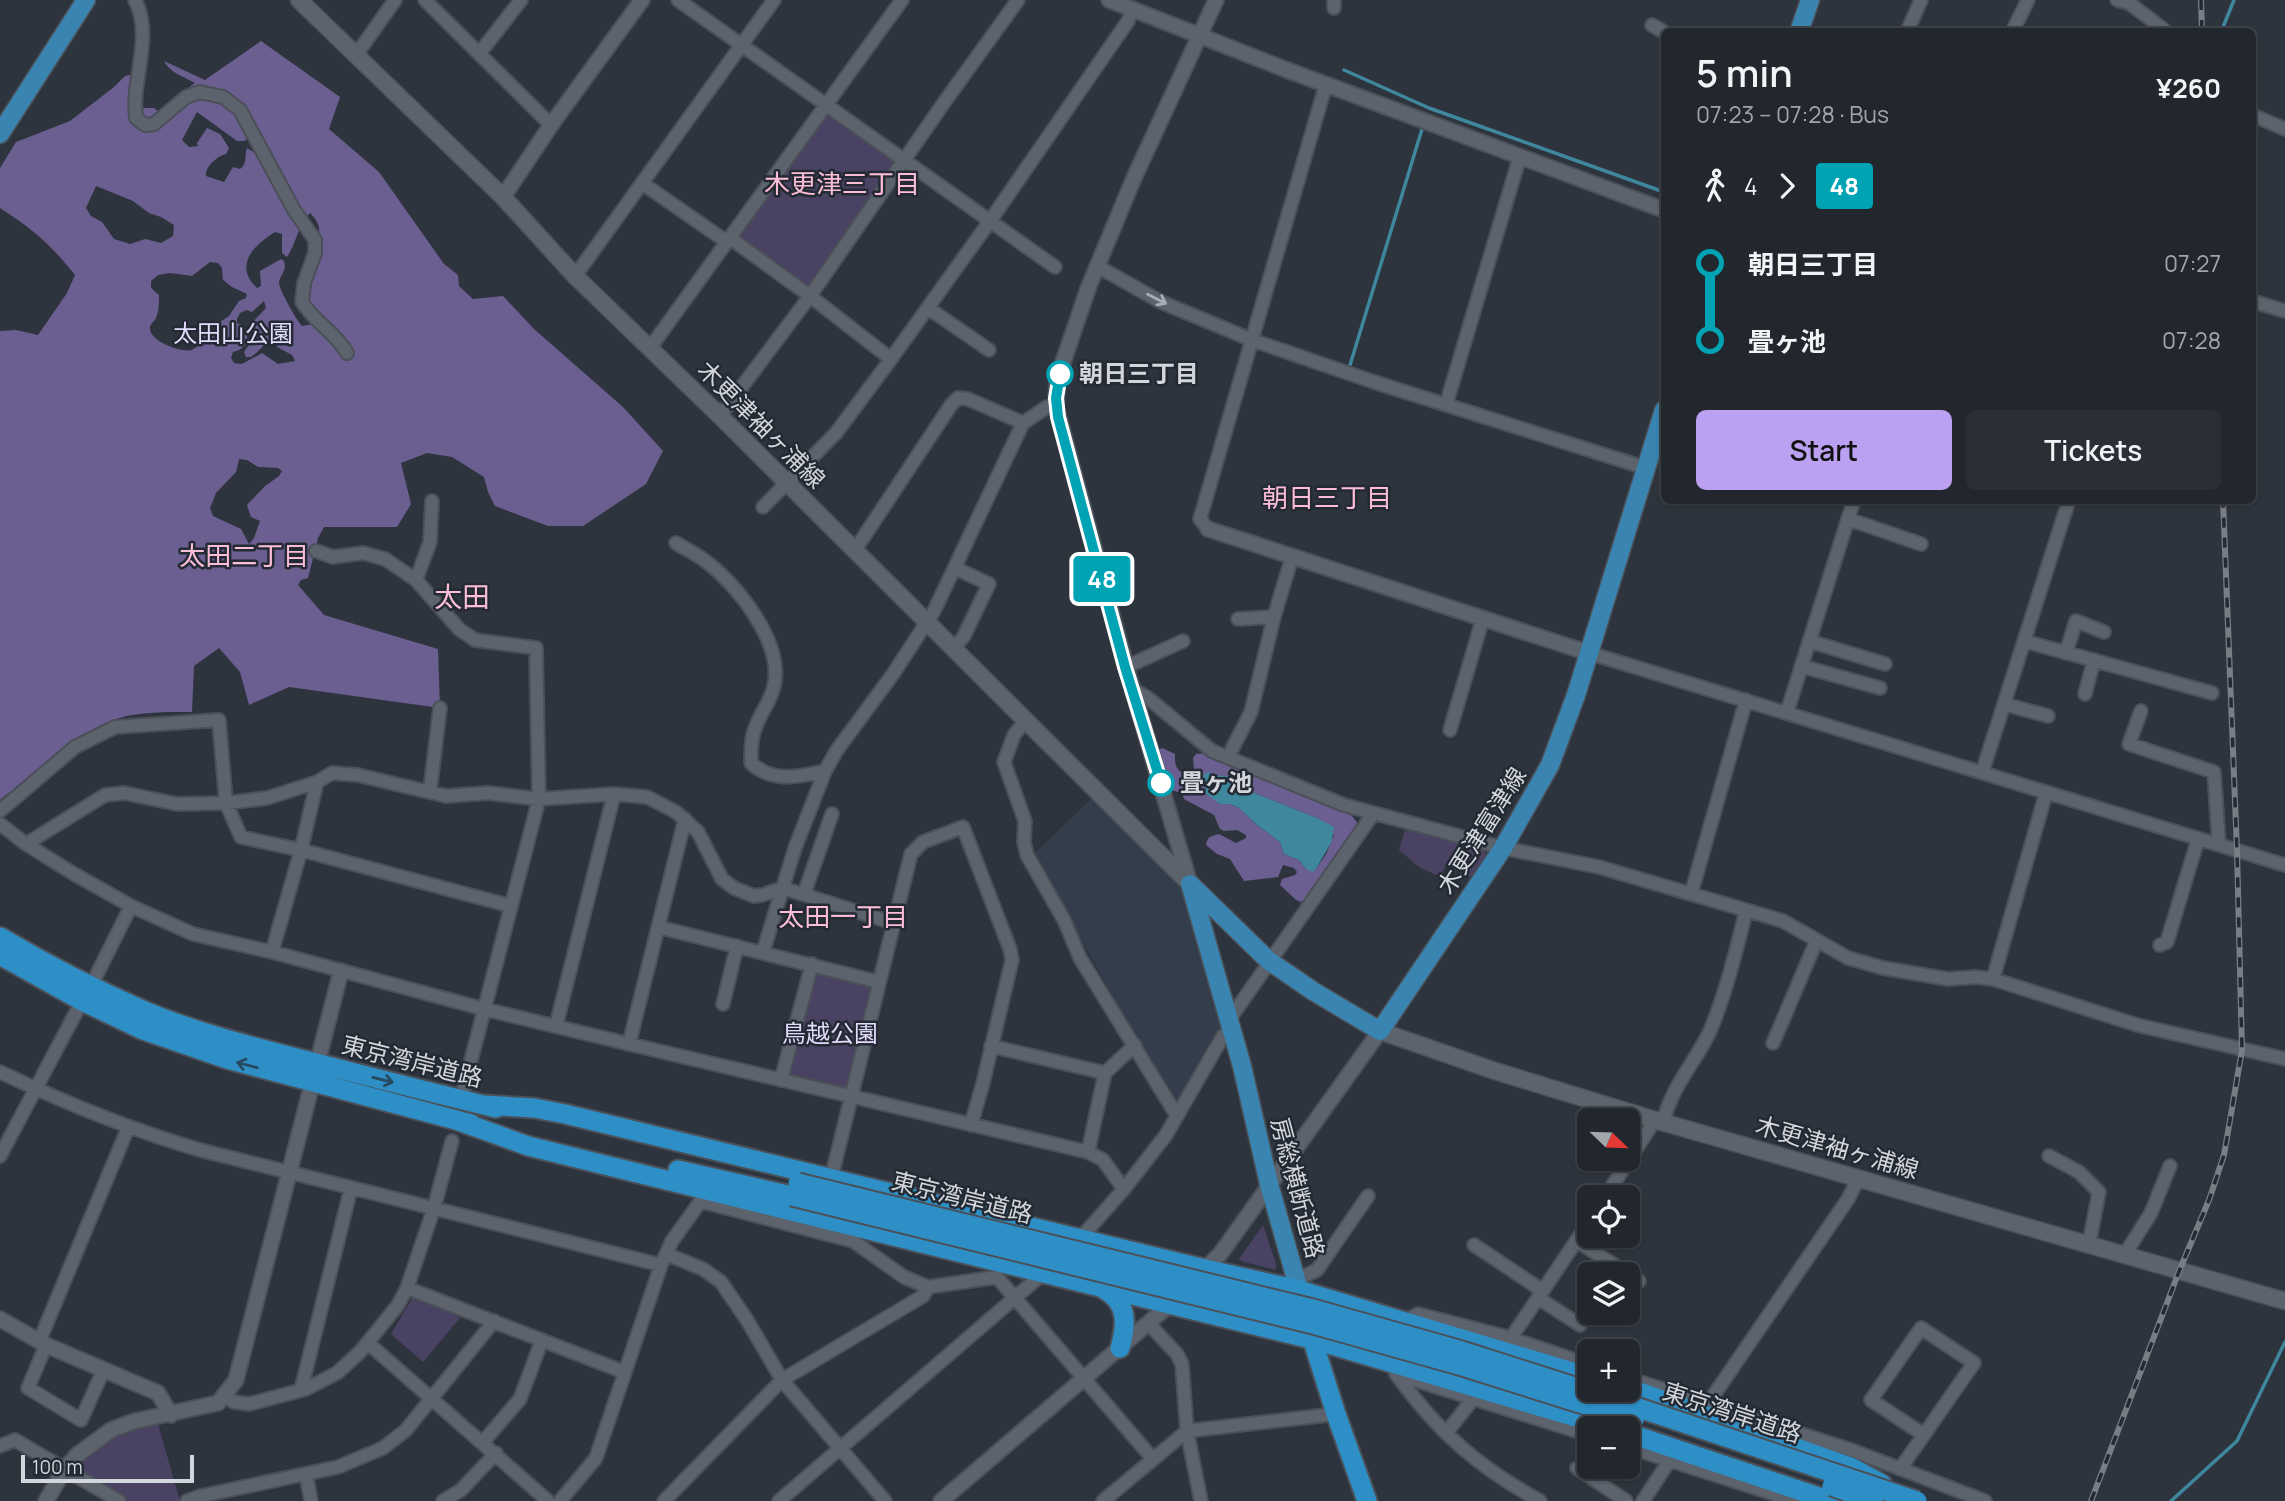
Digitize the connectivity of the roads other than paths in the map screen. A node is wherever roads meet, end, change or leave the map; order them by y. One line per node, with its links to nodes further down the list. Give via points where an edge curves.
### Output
1 (86, 0): 34 (main road)
2 (135, 0): 52 (street, via 142,16 136,118 145,125 154,124 186,97 200,92 223,97 240,110 315,240 316,253 302,302)
3 (299, 0): 28 (main road, 木更津袖ヶ浦線)
4 (395, 0): 28 (street)
5 (425, 0): 27 (street)
6 (521, 0): 27 (street)
7 (642, 0): 32 (street)
8 (678, 0): 26 (street)
9 (774, 0): 26 (street)
10 (902, 0): 30 (street)
11 (1017, 0): 36 (street)
12 (1109, 0): 18 (street)
13 (1216, 0): 25 (street)
14 (1810, 0): 20 (main road)
15 (1922, 0): 21 (street)
16 (2028, 0): 22 (street)
17 (2117, 0): 23 (street, via 2129,3)
18 (1132, 9): 25 (street); 40 (street)
19 (1652, 24): 24 (street)
20 (1800, 28)
21 (1910, 28)
22 (2014, 28)
23 (2163, 28)
24 (1661, 30)
25 (1198, 35): 29 (street); 42 (street)
26 (740, 45): 30 (street); 37 (street)
27 (479, 54): 32 (street)
28 (356, 55): 38 (main road, 木更津袖ヶ浦線)
29 (1326, 84): 35 (street); 49 (street)
30 (827, 105): 36 (street); 41 (street)
31 (2256, 117): 33 (street)
32 (551, 125): 38 (street)
33 (2285, 129)
34 (0, 134)
35 (1520, 156): 39 (street); 54 (street)
36 (905, 160): 40 (street); 45 (street)
37 (642, 183): 41 (street); 44 (street)
38 (503, 197): 44 (main road, 木更津袖ヶ浦線)
39 (1661, 209)
40 (990, 221): 43 (street); 47 (street)
41 (728, 240): 45 (street); 50 (street)
42 (1097, 266): 49 (street, one-way to 49, via 1161,302); 55 (street, via 1061,368)
43 (1055, 267)
44 (575, 276): 50 (main road, 木更津袖ヶ浦線)
45 (810, 296): 53 (street); 56 (street)
46 (2256, 302): 48 (street)
47 (929, 308): 51 (street); 53 (street)
48 (2285, 311)
49 (1252, 340): 54 (street); 66 (street, via 1200,519)
50 (650, 348): 56 (main road, 木更津袖ヶ浦線)
51 (989, 350)
52 (347, 353)
53 (891, 359): 60 (street, via 836,433)
54 (1446, 405): 59 (street)
55 (1056, 407): 58 (street, via 1047,407); 88 (street)
56 (720, 416): 60 (main road, 木更津袖ヶ浦線)
57 (1661, 420): 59 (main road, 木更津富津線)
58 (1023, 423): 69 (street, via 958,398); 72 (street)
59 (1646, 468): 83 (main road, 木更津富津線)
60 (787, 482): 64 (street); 69 (main road, 木更津袖ヶ浦線)
61 (432, 502): 73 (street, via 430,542)
62 (1850, 504): 65 (street)
63 (2067, 504): 81 (street)
64 (763, 507)
65 (1848, 519): 68 (street); 80 (street)
66 (1208, 529): 71 (street)
67 (676, 543): 102 (street, via 730,583 772,652 774,686 756,726 751,763 761,772 783,778)
68 (1921, 544)
69 (855, 550): 77 (main road, 木更津袖ヶ浦線)
70 (316, 551): 73 (street, via 333,556 375,556)
71 (1292, 557): 74 (street); 75 (street)
72 (955, 568): 77 (street); 82 (street, via 989,584)
73 (416, 580): 108 (street, via 459,629 475,640 536,648)
74 (1274, 617): 76 (street); 101 (street, via 1251,712)
75 (1483, 618): 83 (street); 100 (street)
76 (1238, 619)
77 (927, 622): 82 (main road, 木更津袖ヶ浦線); 102 (street)
78 (2104, 632): 84 (street, via 2076,621)
79 (1183, 641): 88 (street)
80 (1809, 641): 86 (street); 87 (street)
81 (2024, 641): 84 (street); 94 (street)
82 (954, 648): 99 (main road, 木更津袖ヶ浦線)
83 (1589, 653): 93 (street); 118 (main road, 木更津富津線, via 1550,765)
84 (2066, 653): 85 (street)
85 (2095, 660): 91 (street); 92 (street)
86 (1885, 664)
87 (1801, 666): 89 (street); 97 (street)
88 (1125, 667): 90 (street)
89 (1880, 688)
90 (1132, 689): 101 (street, via 1212,751); 121 (street)
91 (2212, 693)
92 (2085, 694)
93 (1746, 700): 97 (street); 124 (street)
94 (2004, 705): 98 (street); 103 (street)
95 (440, 708): 105 (street)
96 (2141, 711): 117 (street, via 2129,744 2214,772)
97 (1787, 712): 103 (street)
98 (2048, 716)
99 (1026, 720): 121 (main road, 木更津袖ヶ浦線); 155 (street, via 1014,735 1004,762 1025,821 1027,855 1080,958)
100 (1450, 730)
101 (1228, 757): 112 (street)
102 (825, 771): 122 (street)
103 (1982, 774): 106 (street)
104 (317, 782): 105 (street, via 332,773 358,775); 109 (street, via 267,798); 119 (street)
105 (430, 791): 108 (street, via 446,796 488,793)
106 (2046, 793): 115 (street); 144 (street)
107 (614, 794): 108 (street); 113 (street, via 647,797); 150 (street)
108 (539, 799): 126 (street)
109 (226, 803): 110 (street, via 219,720 115,727 75,747); 116 (street, via 177,804 124,793 105,795); 119 (street, via 241,837)
110 (0, 811)
111 (832, 814): 123 (street)
112 (1373, 814): 118 (street); 138 (street)
113 (685, 819): 122 (street, via 698,832 728,885 754,896); 130 (street)
114 (0, 824): 116 (street)
115 (2198, 839): 117 (street); 133 (street, via 2167,942)
116 (26, 844): 125 (street)
117 (2219, 845): 120 (street)
118 (1503, 848): 124 (street, via 1599,867); 152 (main road, 木更津富津線)
119 (301, 850): 126 (street); 135 (street)
120 (2285, 865)
121 (1190, 884): 138 (main road); 151 (main road, 房総横断道路)
122 (783, 887): 123 (street); 136 (street)
123 (804, 894): 129 (street)
124 (1691, 894): 127 (street)
125 (131, 906): 135 (street, via 193,934); 143 (street)
126 (511, 906): 148 (street)
127 (1746, 911): 132 (street, via 1783,921); 169 (street, via 1709,1032)
128 (0, 922): 143 (highway)
129 (893, 923): 145 (street); 156 (street, via 911,854 923,842 963,827 1012,960)
130 (658, 927): 134 (street); 154 (street)
131 (0, 937): 141 (highway, 東京湾岸道路)
132 (1816, 942): 144 (street, via 1848,958 1912,975); 153 (street)
133 (2160, 945)
134 (737, 946): 136 (street); 147 (street)
135 (272, 952): 142 (street)
136 (763, 952): 139 (street)
137 (0, 955): 141 (highway, 東京湾岸道路)
138 (1269, 961): 151 (street); 152 (main road)
139 (811, 964): 145 (street); 161 (street)
140 (0, 969): 146 (highway, via 60,1001)
141 (43, 971): 146 (highway, 東京湾岸道路); 149 (highway, 東京湾岸道路)
142 (341, 971): 148 (street); 158 (street)
143 (95, 978): 149 (highway)
144 (1993, 979): 157 (street, via 2137,1025)
145 (880, 982): 164 (street)
146 (82, 1001): 162 (highway, 東京湾岸道路, one-way to 146, via 143,1030); 163 (street)
147 (723, 1004)
148 (484, 1009): 150 (street); 165 (street)
149 (148, 1012): 158 (highway, 東京湾岸道路)
150 (556, 1026): 154 (street)
151 (1230, 1026): 167 (street); 180 (main road, 房総横断道路)
152 (1380, 1031): 169 (main road, 木更津袖ヶ浦線); 180 (street)
153 (1773, 1042)
154 (629, 1044): 161 (street)
155 (1135, 1045): 160 (street); 167 (street)
156 (991, 1046): 160 (street); 170 (street)
157 (2285, 1059)
158 (317, 1063): 162 (street); 165 (highway, 東京湾岸道路, one-way to 165)
159 (0, 1072): 163 (street)
160 (1105, 1073): 173 (street)
161 (781, 1080): 164 (street)
162 (313, 1083): 168 (highway, 東京湾岸道路); 177 (street)
163 (35, 1089): 171 (street); 174 (street)
164 (851, 1096): 170 (street); 179 (street)
165 (461, 1099): 166 (highway, 東京湾岸道路)
166 (484, 1105): 179 (highway, via 565,1114); 183 (highway, 東京湾岸道路)
167 (1177, 1116): 184 (street)
168 (458, 1121): 183 (highway, 東京湾岸道路); 185 (highway, via 527,1146)
169 (1659, 1121): 178 (main road, 木更津袖ヶ浦線); 181 (street)
170 (971, 1125): 173 (street)
171 (128, 1128): 177 (street); 214 (street)
172 (452, 1141): 187 (street)
173 (1088, 1152): 184 (street, via 1103,1160)
174 (0, 1156)
175 (2049, 1156): 190 (street, via 2079,1172 2099,1192)
176 (2170, 1166): 193 (street, via 2151,1213)
177 (290, 1173): 182 (street); 227 (street, via 242,1360 236,1380)
178 (1859, 1178): 190 (main road, 木更津袖ヶ浦線); 230 (street)
179 (831, 1179): 188 (highway)
180 (1269, 1184): 196 (street); 198 (main road, 房総横断道路)
181 (1614, 1185)
182 (351, 1188): 187 (street); 225 (street)
183 (795, 1189): 250 (highway, 東京湾岸道路, bridge, via 1326,1312 1462,1351); 270 (highway, 東京湾岸道路, bridge, via 1446,1362)
184 (1124, 1189): 188 (street)
185 (704, 1196): 194 (street); 197 (highway); 199 (street, via 853,1241 904,1277)
186 (1368, 1196): 198 (street, via 1317,1270)
187 (433, 1208): 194 (street); 201 (street)
188 (1082, 1238): 196 (highway); 197 (street)
189 (1577, 1241): 202 (street)
190 (2090, 1244): 193 (main road, 木更津袖ヶ浦線)
191 (1474, 1245): 202 (street)
192 (1588, 1248): 195 (street)
193 (2125, 1254): 204 (main road, 木更津袖ヶ浦線)
194 (663, 1259): 220 (street); 223 (street, via 703,1269 721,1282)
195 (1610, 1262)
196 (1205, 1269): 198 (highway); 205 (street)
197 (1044, 1273): 200 (highway); 203 (street)
198 (1298, 1285): 208 (highway); 212 (highway, 房総横断道路)
199 (928, 1287): 203 (street, via 997,1277); 223 (street, via 923,1296)
200 (1101, 1287): 205 (highway); 216 (highway, via 1119,1300 1124,1310)
201 (407, 1288): 207 (street); 215 (street)
202 (1540, 1294): 210 (street); 211 (street)
203 (1015, 1297): 222 (street); 241 (street)
204 (2285, 1301)
205 (1170, 1304): 209 (street); 212 (highway)
206 (0, 1319): 214 (street)
207 (494, 1321): 213 (street); 228 (street)
208 (1406, 1321): 211 (street, via 1418,1314); 221 (highway)
209 (1148, 1323): 216 (street); 234 (street, via 1182,1364)
210 (1577, 1323)
211 (1511, 1338): 217 (street)
212 (1311, 1339): 218 (highway); 231 (highway, 房総横断道路)
213 (542, 1340): 220 (street); 239 (street, via 520,1399)
214 (43, 1343): 219 (street); 219 (street, via 28,1388 82,1420)
215 (368, 1343): 225 (street, via 337,1373); 228 (street)
216 (1120, 1348): 222 (street)
217 (1577, 1361)
218 (1394, 1368): 229 (street); 233 (highway); 236 (street, via 1420,1407)
219 (104, 1369): 232 (street, via 158,1392)
220 (624, 1372): 257 (street, via 596,1458)
221 (1577, 1373)
222 (1086, 1378): 244 (street); 261 (street)
223 (782, 1380): 241 (street); 258 (street)
224 (1640, 1382): 230 (street)
225 (301, 1390): 227 (street, via 249,1404)
226 (1640, 1392): 250 (highway, via 1853,1468)
227 (224, 1396): 232 (street, via 218,1403)
228 (433, 1399): 239 (street); 248 (street, via 383,1448 338,1467)
229 (1473, 1399): 235 (street); 236 (street)
230 (1707, 1405): 246 (street)
231 (1336, 1414): 234 (street); 264 (highway, 房総横断道路)
232 (171, 1415): 247 (street, via 111,1430)
233 (1577, 1418)
234 (1186, 1431): 244 (street); 263 (street)
235 (1577, 1431)
236 (1446, 1433): 265 (street, via 1477,1462)
237 (1924, 1435): 237 (street, via 1974,1363 1921,1328 1871,1400); 246 (street)
238 (1640, 1437): 269 (highway)
239 (483, 1442): 243 (street)
240 (0, 1446): 247 (street, via 15,1440)
241 (840, 1449): 259 (street); 260 (street)
242 (1640, 1451): 245 (street)
243 (496, 1453): 255 (street, via 461,1490); 256 (street)
244 (1153, 1459): 262 (street)
245 (1670, 1460): 267 (street); 268 (street)
246 (1900, 1469): 271 (street)
247 (64, 1470): 251 (street); 252 (street)
248 (306, 1474): 253 (street); 254 (street)
249 (1593, 1479): 266 (street)
250 (1913, 1499)
251 (46, 1501)
252 (118, 1501)
253 (187, 1501)
254 (311, 1501)
255 (443, 1501)
256 (548, 1501)
257 (560, 1501)
258 (664, 1501)
259 (779, 1501)
260 (885, 1501)
261 (942, 1501)
262 (1103, 1501)
263 (1201, 1501)
264 (1367, 1501)
265 (1540, 1501)
266 (1626, 1501)
267 (1643, 1501)
268 (1796, 1501)
269 (1831, 1501)
270 (1873, 1501)
271 (1985, 1501)

